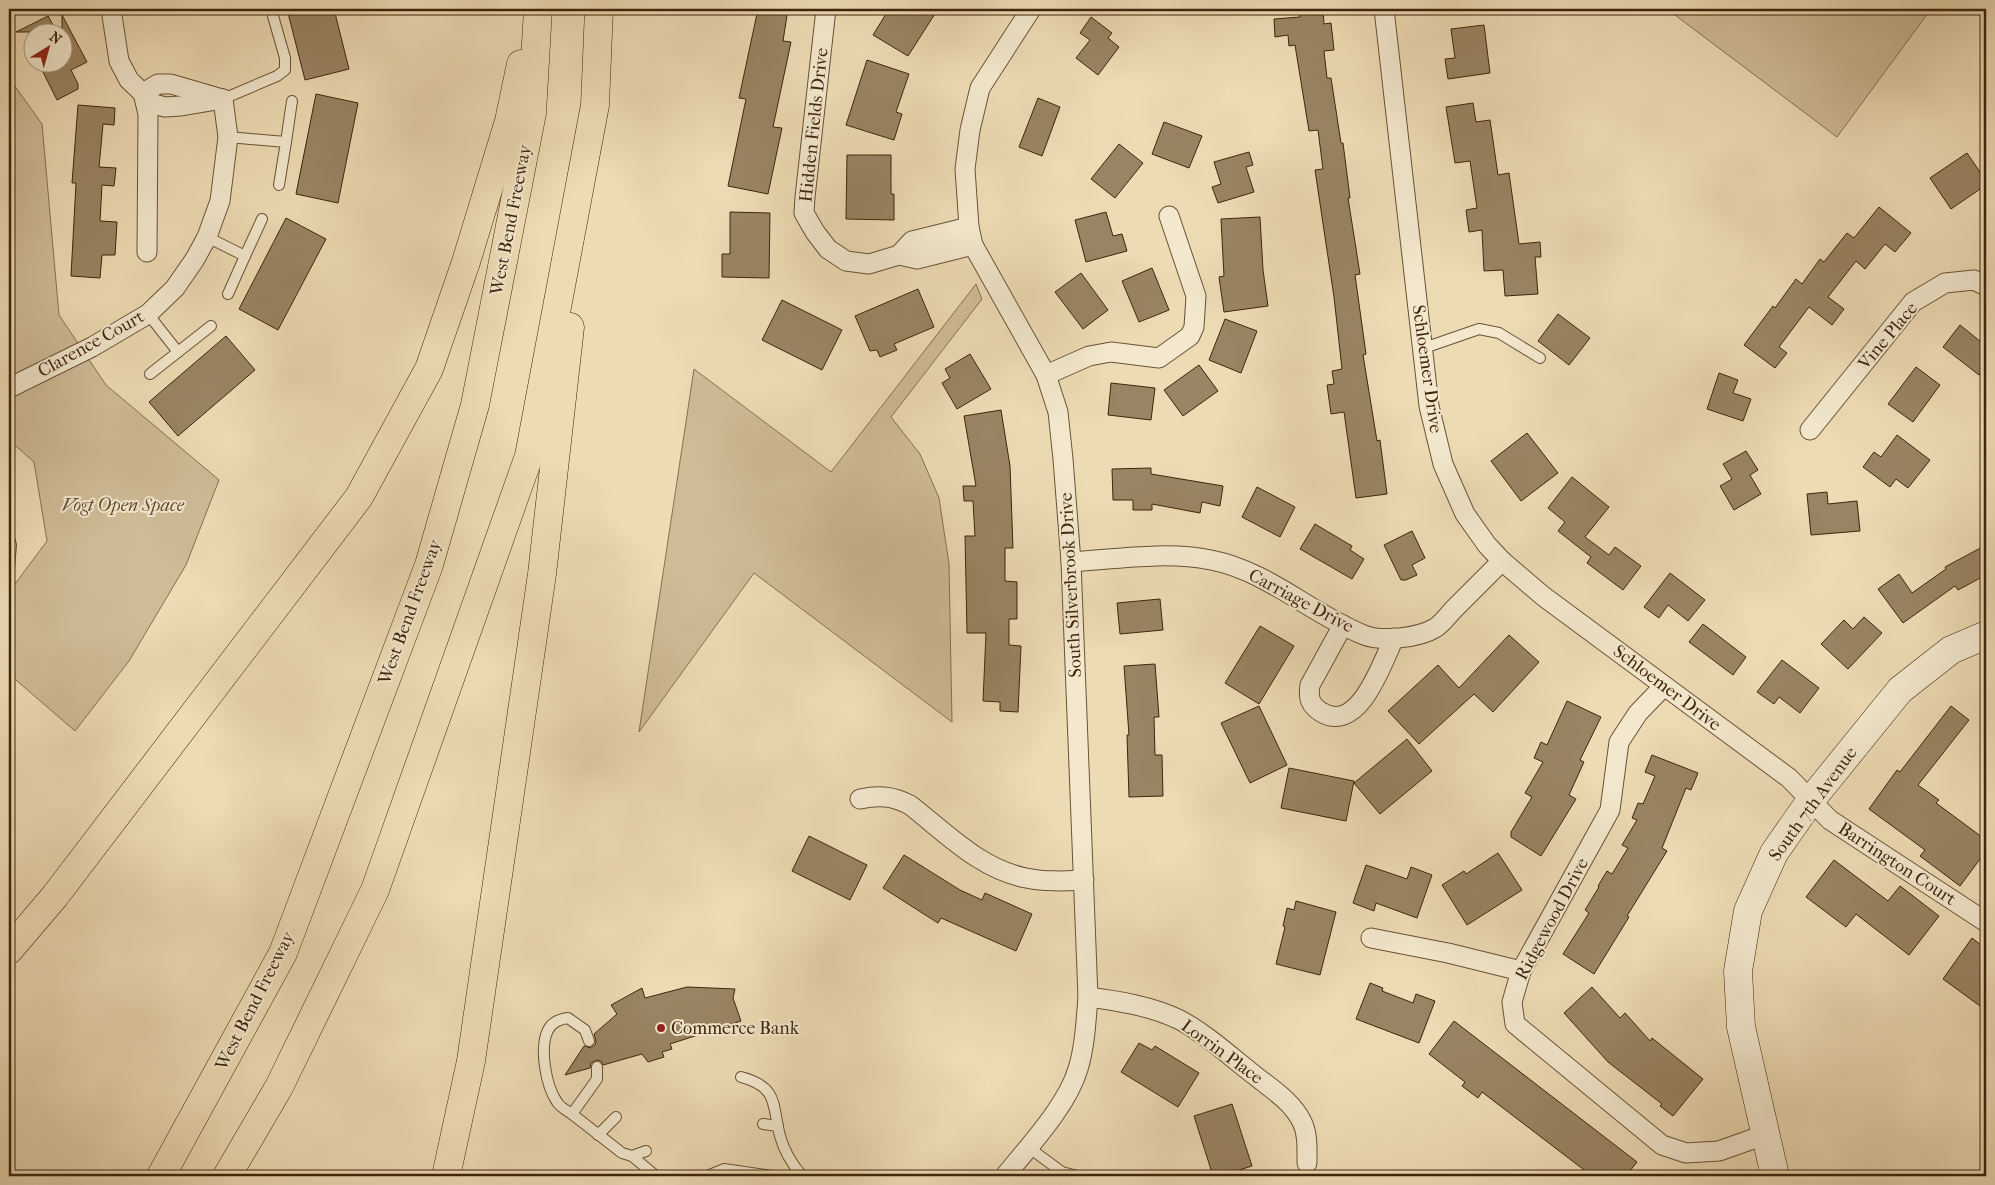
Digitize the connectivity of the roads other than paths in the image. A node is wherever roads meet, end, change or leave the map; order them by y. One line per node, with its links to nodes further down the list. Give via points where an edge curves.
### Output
1 (111, 9): 9 (street, via 119,60 129,80)
2 (271, 9): 10 (lane, via 285,58 285,70)
3 (533, 9): 46 (highway, via 508,121 466,262 428,369 359,497 55,896)
4 (538, 9): 62 (highway, West Bend Freeway, via 532,112 477,395 429,565 283,953)
5 (599, 9): 12 (highway)
6 (826, 9): 19 (street, Hidden Fields Drive, via 804,213 815,232 828,249 846,261 869,264 899,255 912,241)
7 (1031, 9): 19 (street, South Silverbrook Drive, via 980,88 965,169)
8 (1384, 9): 26 (street, Schloemer Drive)
9 (142, 93): 10 (street, via 158,84 171,84); 20 (street, via 148,114)
10 (223, 99): 13 (street, Clarence Court)
11 (292, 101): 14 (lane)
12 (595, 105): 63 (highway, via 529,456 375,890 280,1088); 64 (highway, via 542,574 470,1061)
13 (228, 137): 14 (lane); 18 (street, Clarence Court, via 220,201)
14 (286, 142): 15 (lane)
15 (279, 185)
16 (1169, 216): 30 (street, via 1196,296 1194,327 1190,336 1160,358 1111,352 1074,361)
17 (262, 219): 21 (lane)
18 (207, 236): 21 (lane); 24 (street, Clarence Court, via 175,288)
19 (971, 236): 30 (street, South Silverbrook Drive)
20 (146, 252)
21 (245, 256): 23 (lane)
22 (1986, 286): 32 (street, Vine Place, via 1974,280 1945,283 1913,302)
23 (228, 294)
24 (148, 314): 27 (lane); 31 (street, Clarence Court, via 92,347)
25 (211, 326): 27 (lane)
26 (1424, 348): 28 (lane, via 1479,329 1498,333); 34 (street, Schloemer Drive, via 1429,406 1443,464 1465,514)
27 (178, 352): 29 (lane)
28 (1540, 358)
29 (150, 374)
30 (1046, 375): 35 (street, South Silverbrook Drive, via 1058,412)
31 (9, 388)
32 (1810, 430)
33 (9, 539): 36 (lane)
34 (1502, 560): 39 (street, Carriage Drive, via 1435,628); 40 (street, Schloemer Drive, via 1543,596)
35 (1071, 562): 37 (street, Carriage Drive, via 1168,556 1212,560 1252,573); 43 (street, South Silverbrook Drive)
36 (9, 568)
37 (1343, 625): 39 (street, Carriage Drive, via 1366,636); 39 (street, via 1310,686 1308,697 1314,707 1338,718 1350,713 1367,694)
38 (1986, 635): 42 (street, South 7th Avenue, via 1951,650 1900,690)
39 (1394, 638)
40 (1664, 686): 42 (street, Schloemer Drive, via 1789,778); 47 (street, Ridgewood Drive, via 1638,713 1620,742 1610,810)
41 (860, 799): 43 (street, via 885,796 904,802 983,862 1009,874 1051,881)
42 (1811, 800): 44 (street, Barrington Court, via 1830,820); 57 (street, South 7th Avenue, via 1774,853 1760,882 1748,911 1738,971 1741,1027)
43 (1084, 880): 48 (street, South Silverbrook Drive)
44 (1986, 922)
45 (1371, 938): 47 (street)
46 (9, 950)
47 (1521, 971): 57 (street, Ridgewood Drive, via 1512,1002 1515,1024 1662,1146 1686,1153 1718,1151)
48 (1088, 997): 58 (street, South Silverbrook Drive, via 1078,1070 1061,1104); 61 (street, Lorrin Place, via 1121,1001 1166,1014 1215,1044 1293,1108 1305,1129)
49 (589, 1041): 52 (lane, via 585,1030 568,1018 558,1020 549,1029 545,1044 550,1091 558,1105)
50 (597, 1067): 52 (lane, via 597,1079)
51 (741, 1077): 55 (lane, via 768,1091 774,1101)
52 (572, 1114): 56 (lane)
53 (616, 1117): 56 (lane)
54 (763, 1124): 55 (lane)
55 (778, 1126): 67 (lane, via 790,1160)
56 (598, 1134): 60 (lane, via 622,1153)
57 (1767, 1134): 70 (street, South 7th Avenue)
58 (1028, 1147): 68 (street, South Silverbrook Drive); 69 (lane, via 1062,1172)
59 (646, 1151): 60 (lane)
60 (632, 1156): 65 (lane)
61 (1307, 1163)
62 (161, 1176)
63 (227, 1176)
64 (446, 1176)
65 (656, 1176)
66 (707, 1176): 67 (lane, via 724,1170)
67 (802, 1176)
68 (1005, 1176)
69 (1077, 1176)
70 (1775, 1176)

